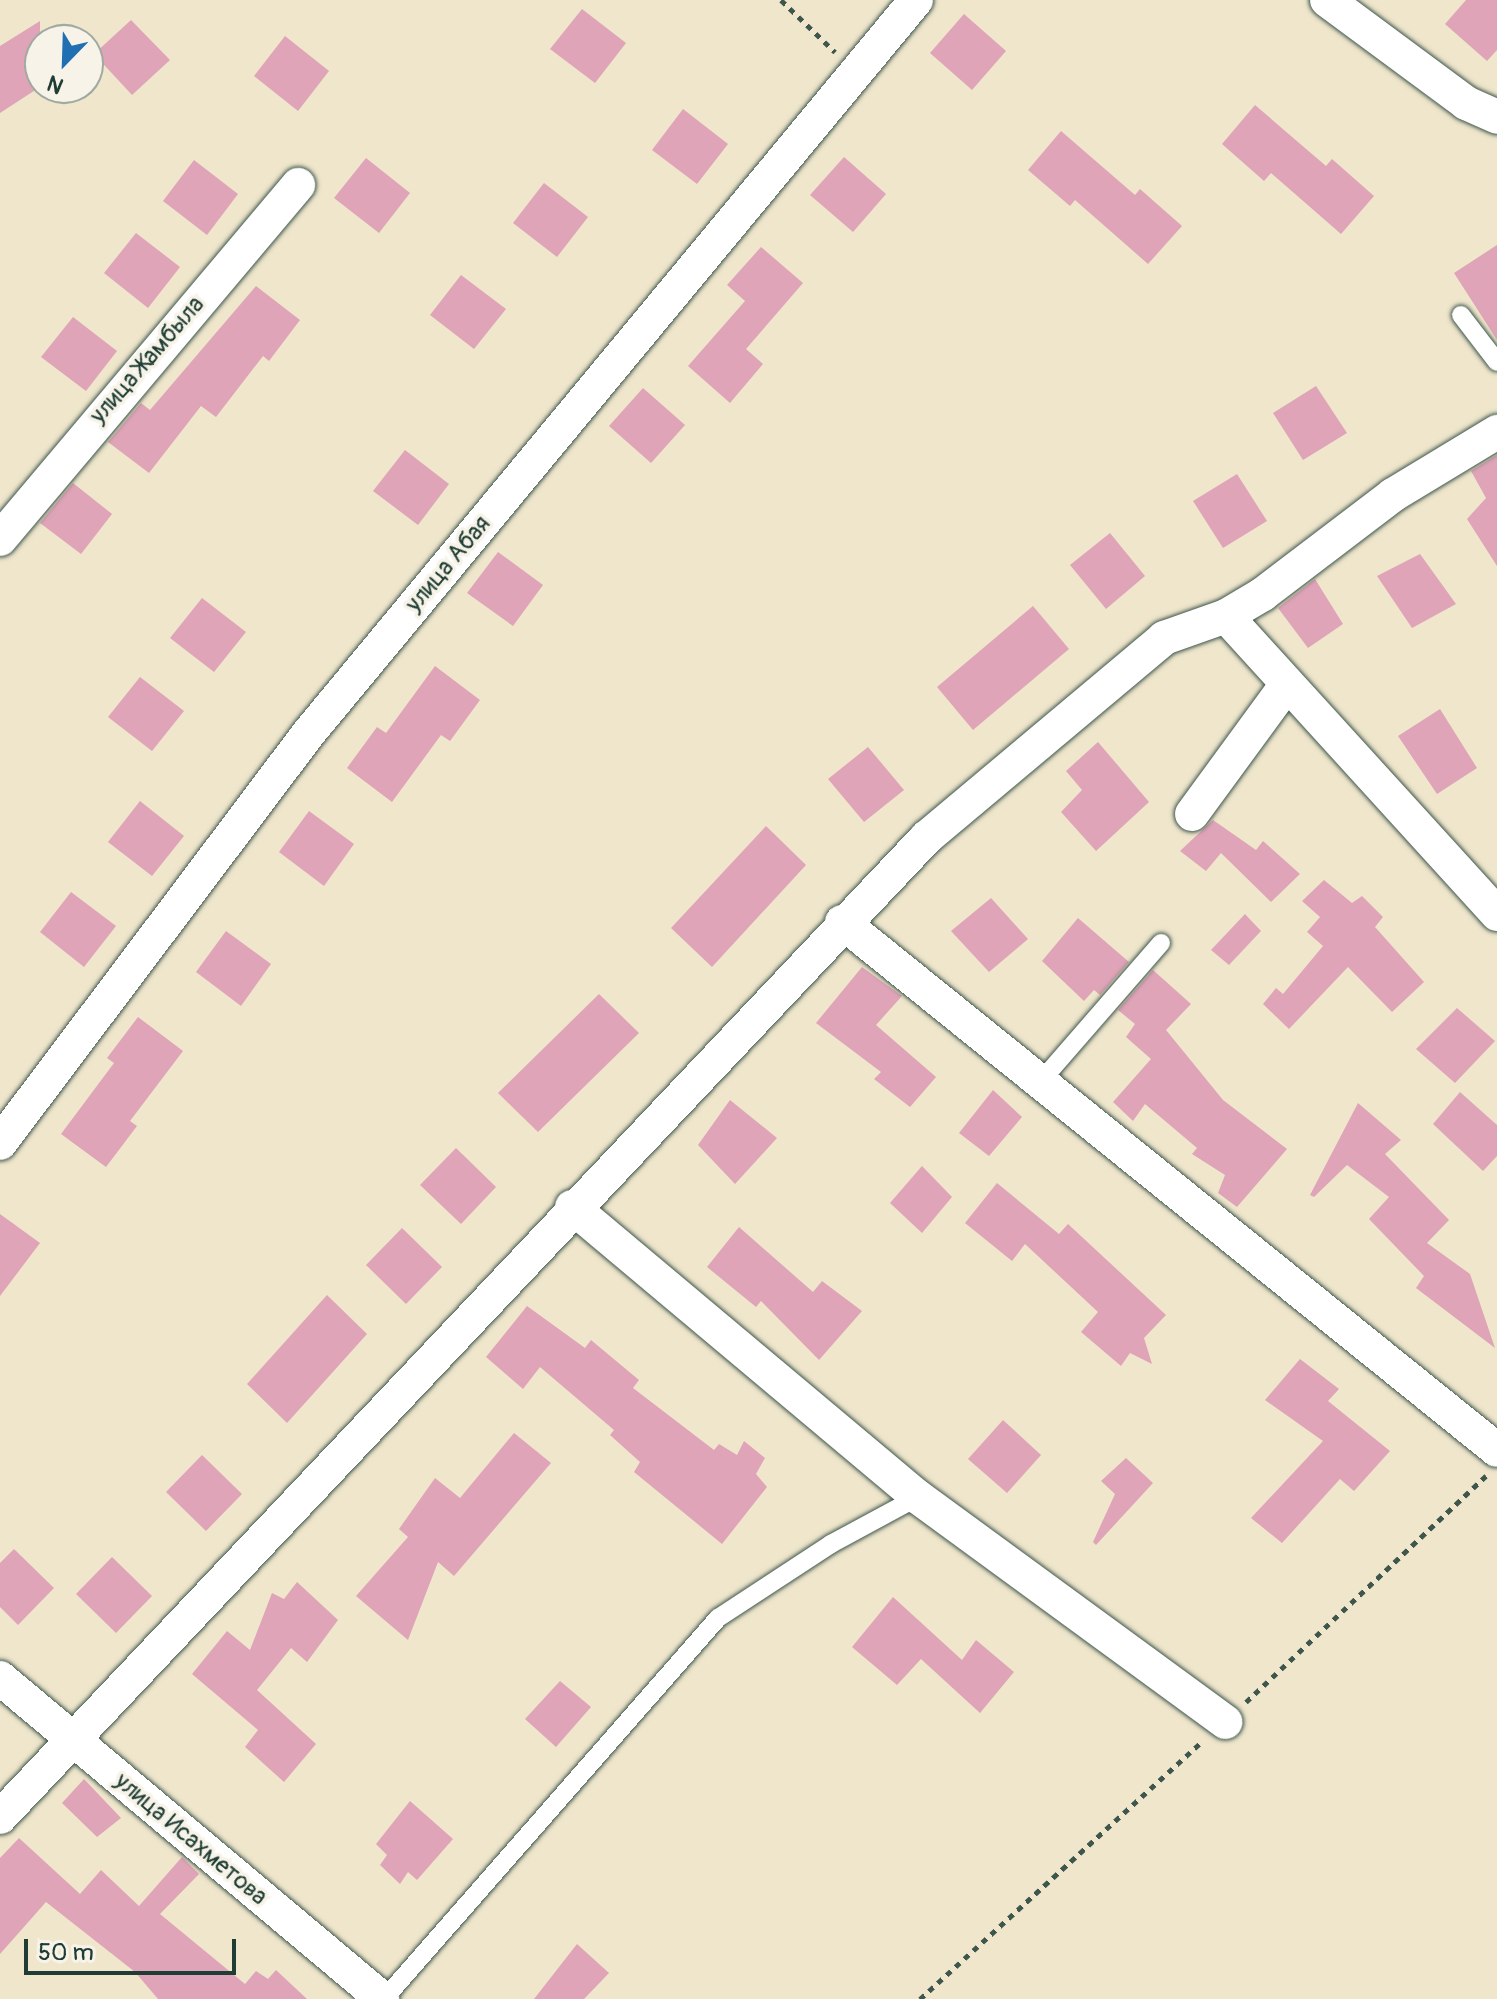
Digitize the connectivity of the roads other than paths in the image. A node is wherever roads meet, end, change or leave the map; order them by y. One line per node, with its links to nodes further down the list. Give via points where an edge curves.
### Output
1 (916, 0): 17 (street, улица Абая, via 308,734)
2 (1327, 0): 3 (street, via 1466,103)
3 (1497, 117)
4 (298, 185): 8 (street, улица Жамбыла)
5 (1461, 315): 6 (lane)
6 (1497, 362)
7 (1497, 432): 9 (street, via 1393,495)
8 (0, 539)
9 (1226, 616): 10 (street); 14 (street, via 1164,638 926,838)
10 (1287, 684): 11 (street); 12 (street)
11 (1192, 814)
12 (1485, 880): 13 (street)
13 (1497, 914)
14 (842, 922): 16 (street); 18 (street)
15 (1161, 943): 16 (lane)
16 (1041, 1081): 19 (street)
17 (0, 1143)
18 (572, 1207): 20 (street); 23 (street)
19 (1497, 1450)
20 (918, 1497): 22 (street); 25 (lane, via 831,1544 718,1618)
21 (0, 1678): 23 (street, улица Исахметова)
22 (1225, 1722)
23 (74, 1741): 24 (street); 25 (street, улица Исахметова)
24 (0, 1817)
25 (383, 1999)

